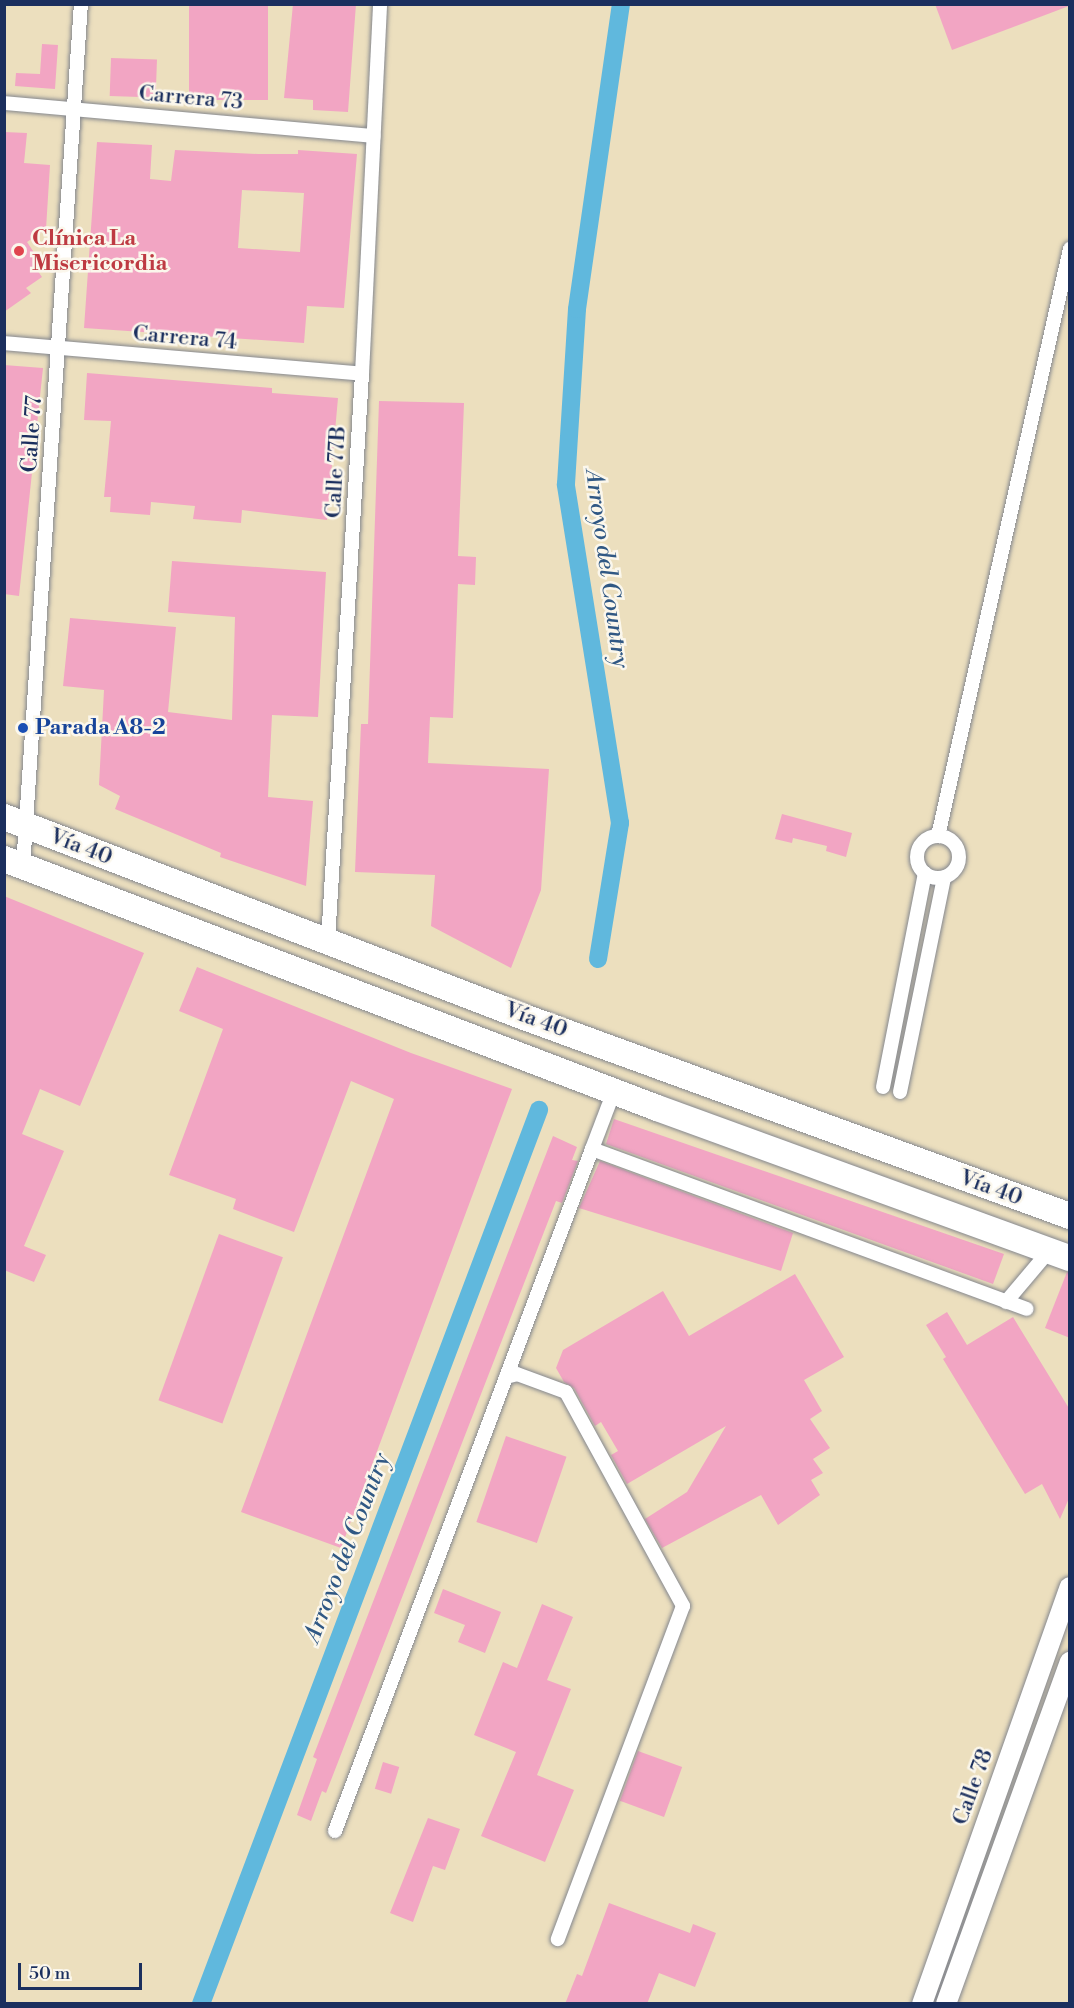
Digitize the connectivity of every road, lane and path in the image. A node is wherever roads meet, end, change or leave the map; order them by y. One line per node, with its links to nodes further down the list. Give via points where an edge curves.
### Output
1 (81, 4): 4 (street, Calle 77)
2 (380, 4): 5 (street, Calle 77B)
3 (4, 103): 4 (street, Carrera 73)
4 (74, 109): 5 (street, Carrera 73); 8 (street, Calle 77)
5 (374, 136): 9 (street, Calle 77B)
6 (1070, 249): 11 (street)
7 (4, 342): 8 (street, Carrera 74)
8 (58, 348): 9 (street, Carrera 74); 10 (street, Calle 77)
9 (362, 374): 17 (street, Calle 77B)
10 (16, 821): 12 (street, Calle 77); 15 (highway, Vía 40)
11 (938, 836): 13 (street, via 926,839 918,850 917,863); 14 (street, via 955,845 959,857 954,869)
12 (14, 863): 16 (highway, Vía 40)
13 (925, 873): 14 (street); 19 (street)
14 (944, 877): 20 (street)
15 (201, 894): 16 (highway); 17 (highway, Vía 40)
16 (188, 929): 21 (highway, Vía 40)
17 (328, 941): 18 (highway, Vía 40)
18 (672, 1071): 22 (highway); 24 (highway, Vía 40)
19 (883, 1087)
20 (900, 1092)
21 (611, 1099): 22 (highway, Vía 40); 23 (street)
22 (657, 1108): 25 (highway, Vía 40)
23 (592, 1149): 26 (street); 28 (street)
24 (1067, 1215): 25 (highway)
25 (1052, 1258): 26 (street)
26 (1006, 1302): 27 (street)
27 (1026, 1309)
28 (506, 1377): 31 (street); 32 (street, via 517,1374 566,1392 683,1606)
29 (1070, 1587): 33 (main road, Calle 78)
30 (1070, 1662): 34 (main road)
31 (335, 1830)
32 (558, 1939)
33 (922, 2004)
34 (946, 2004)

